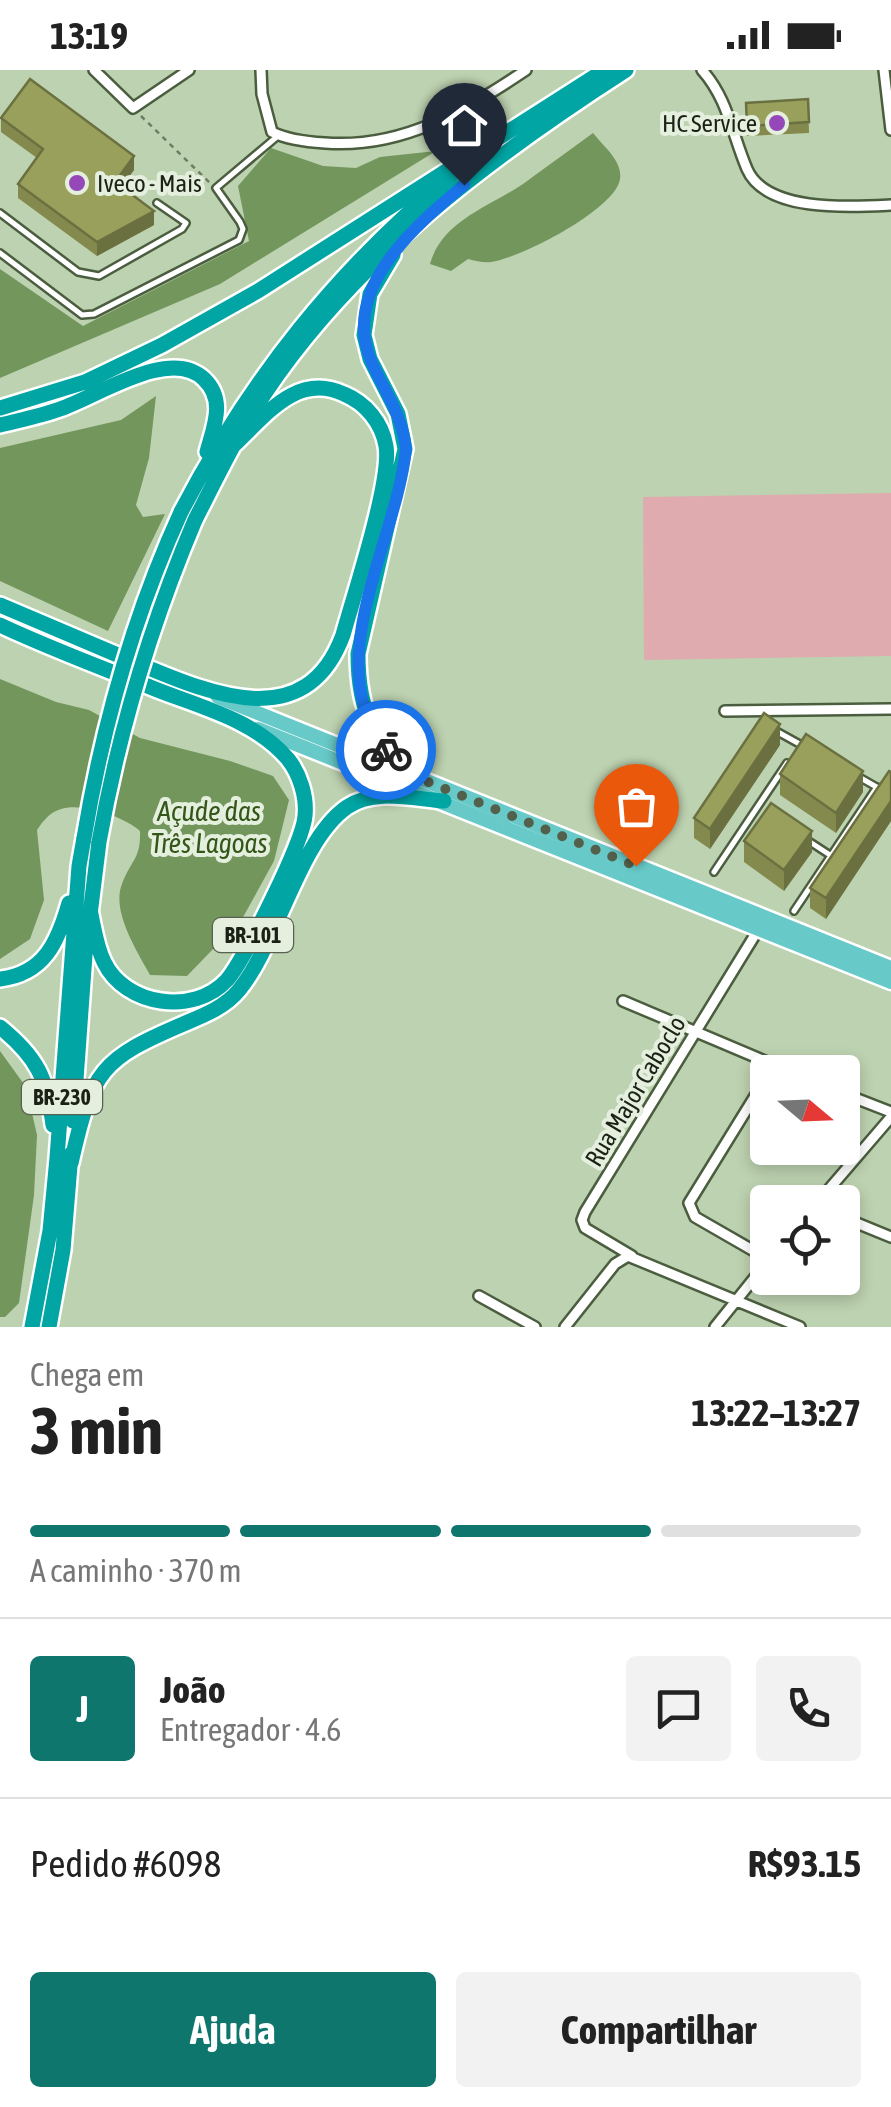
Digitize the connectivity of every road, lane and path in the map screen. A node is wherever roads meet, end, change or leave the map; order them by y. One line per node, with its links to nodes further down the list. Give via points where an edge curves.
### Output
1 (94, 70): 9 (street)
2 (189, 70): 9 (street)
3 (260, 70): 12 (street, via 270,129)
4 (526, 70): 10 (street)
5 (604, 70): 13 (highway)
6 (626, 70): 19 (highway, BR-101, via 516,145)
7 (702, 70): 17 (street, via 724,102 747,170 761,187 822,206)
8 (884, 70): 11 (street)
9 (133, 108): 15 (path)
10 (430, 126): 12 (street, via 372,143); 14 (street)
11 (891, 130)
12 (279, 135): 15 (lane)
13 (483, 150): 14 (highway); 24 (highway, via 381,237 308,316 254,386)
14 (453, 166): 21 (highway, via 162,346 85,382)
15 (216, 188): 20 (lane, via 240,222 239,240 88,317)
16 (157, 204): 18 (lane, via 186,223 182,229 100,276 78,272)
17 (891, 205)
18 (0, 213)
19 (419, 223): 23 (highway, BR-101, via 319,324); 38 (highway, via 379,276 364,314 370,359 398,414 406,449 358,654 363,708 374,734)
20 (0, 253)
21 (0, 408)
22 (0, 426): 24 (highway, via 182,366 208,384 218,406)
23 (234, 444): 25 (highway, BR-101); 30 (highway, via 291,394 321,387 368,409 386,447 386,468 343,634 321,674 308,685 259,700)
24 (201, 474): 25 (highway)
25 (188, 516): 43 (highway, BR-101, bridge)
26 (0, 606): 30 (highway)
27 (0, 625): 29 (highway, BR-101)
28 (0, 636): 29 (highway)
29 (32, 640): 34 (highway, BR-101)
30 (204, 691): 38 (main road)
31 (891, 709): 32 (street)
32 (774, 710): 33 (street); 35 (lane, via 772,728)
33 (725, 711)
34 (243, 724): 39 (main road); 47 (highway, BR-101, via 290,761 305,818 226,980 177,1003 126,988 104,963)
35 (815, 753)
36 (789, 760): 40 (lane)
37 (846, 770): 44 (lane, via 880,789)
38 (418, 778): 50 (main road)
39 (444, 802): 49 (main road); 60 (highway, via 372,796 344,808 317,842 238,991 210,1013 122,1052 96,1078)
40 (758, 807): 41 (lane); 46 (lane)
41 (772, 817)
42 (802, 836): 44 (lane)
43 (91, 840): 45 (highway, BR-230); 47 (highway, BR-101)
44 (831, 856): 48 (lane)
45 (79, 866): 51 (highway, via 47,957); 60 (highway, BR-230)
46 (714, 872)
47 (90, 910): 60 (highway, BR-230)
48 (794, 911)
49 (758, 930): 52 (main road); 55 (street, Rua Major Caboclo)
50 (891, 968)
51 (0, 979)
52 (891, 982)
53 (623, 1001): 55 (street)
54 (0, 1027): 60 (highway, via 43,1074)
55 (694, 1033): 56 (street); 65 (street, Rua Major Caboclo, via 582,1220)
56 (750, 1061)
57 (860, 1101): 59 (street)
58 (750, 1104): 64 (street, via 690,1204 694,1216)
59 (891, 1115): 61 (street)
60 (64, 1161): 69 (highway, BR-230); 70 (highway, BR-230, via 63,1250)
61 (832, 1185)
62 (860, 1224): 63 (street)
63 (891, 1237)
64 (750, 1249)
65 (632, 1256): 68 (street); 72 (street, via 615,1264)
66 (750, 1284): 68 (street)
67 (479, 1296): 71 (street)
68 (736, 1302): 73 (street); 74 (street)
69 (32, 1327)
70 (50, 1327)
71 (534, 1327)
72 (565, 1327)
73 (716, 1327)
74 (800, 1327)

